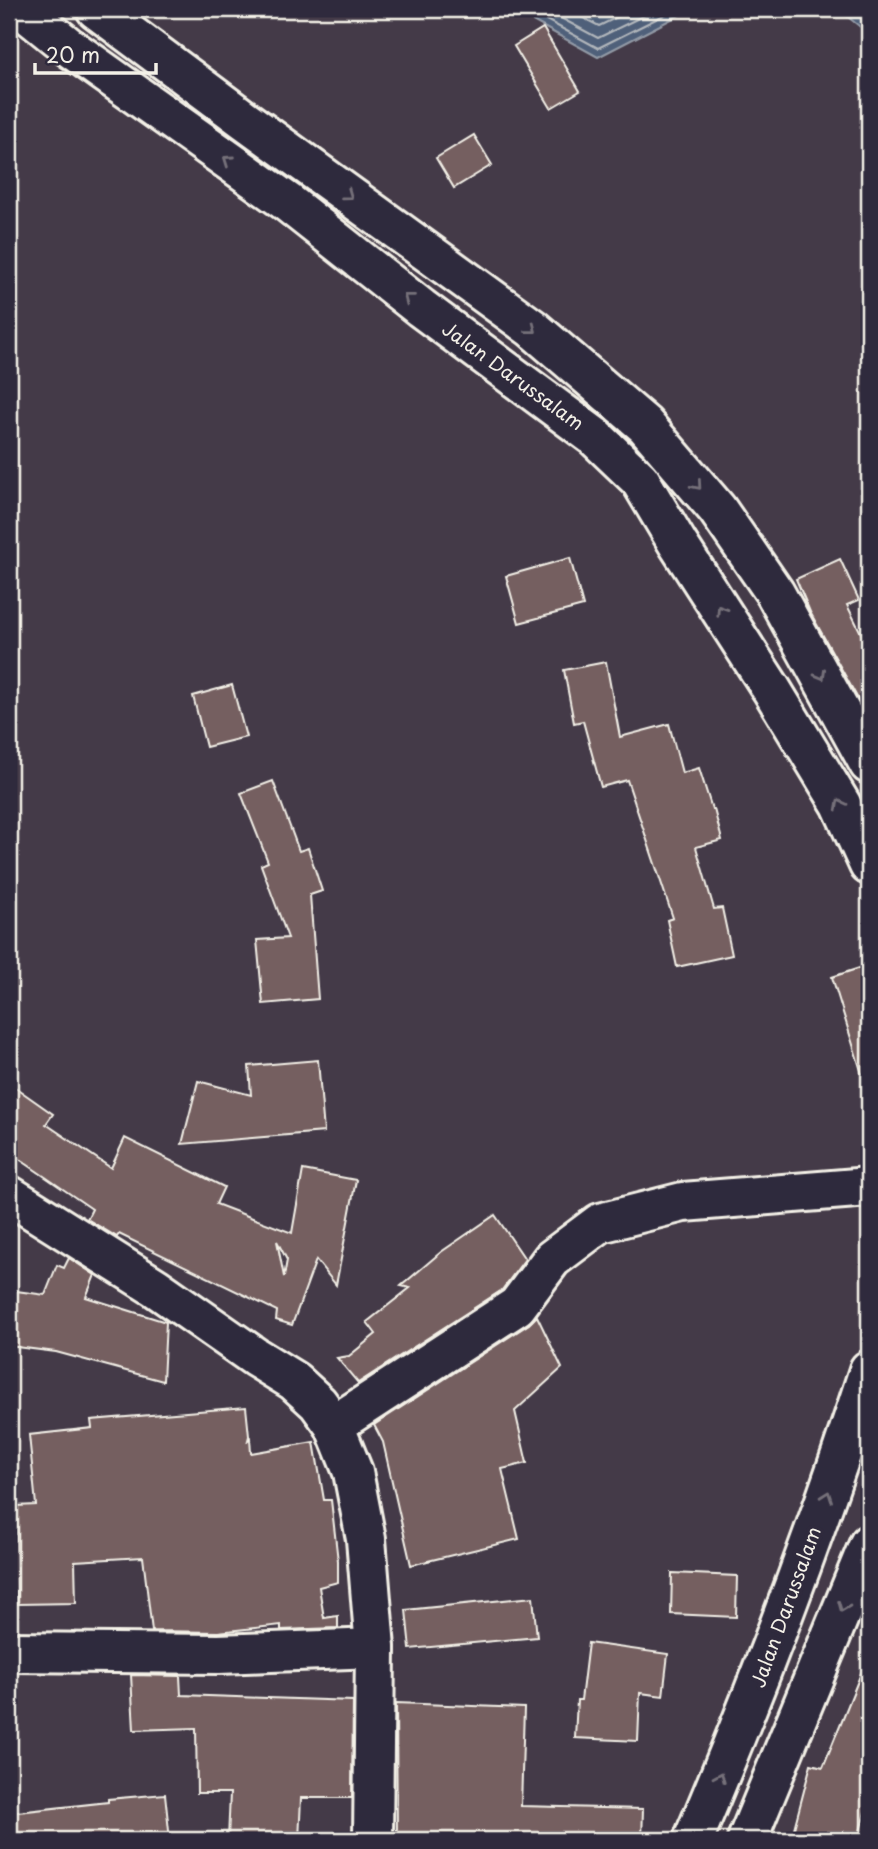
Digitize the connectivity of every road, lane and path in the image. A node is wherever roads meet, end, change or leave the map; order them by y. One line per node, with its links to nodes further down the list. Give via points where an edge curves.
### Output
1 (22, 9): 4 (street, Jalan Darussalam, one-way to 1)
2 (96, 9): 3 (street)
3 (310, 167): 4 (street); 5 (street, one-way to 5, via 532,328 645,425 717,509 775,593)
4 (287, 202): 6 (street, Jalan Darussalam, one-way to 4, via 841,804 640,480 595,437)
5 (869, 764)
6 (869, 865)
7 (869, 1187): 10 (street, via 683,1202 600,1223 552,1259 517,1306)
8 (9, 1195): 10 (street, via 294,1381)
9 (869, 1370): 15 (street, Jalan Darussalam, one-way to 9, via 747,1713)
10 (334, 1425): 12 (street, via 353,1472 366,1539)
11 (869, 1544): 16 (street, one-way to 16)
12 (375, 1648): 13 (street, via 219,1654); 14 (street)
13 (9, 1652)
14 (373, 1840)
15 (693, 1840)
16 (747, 1840)

